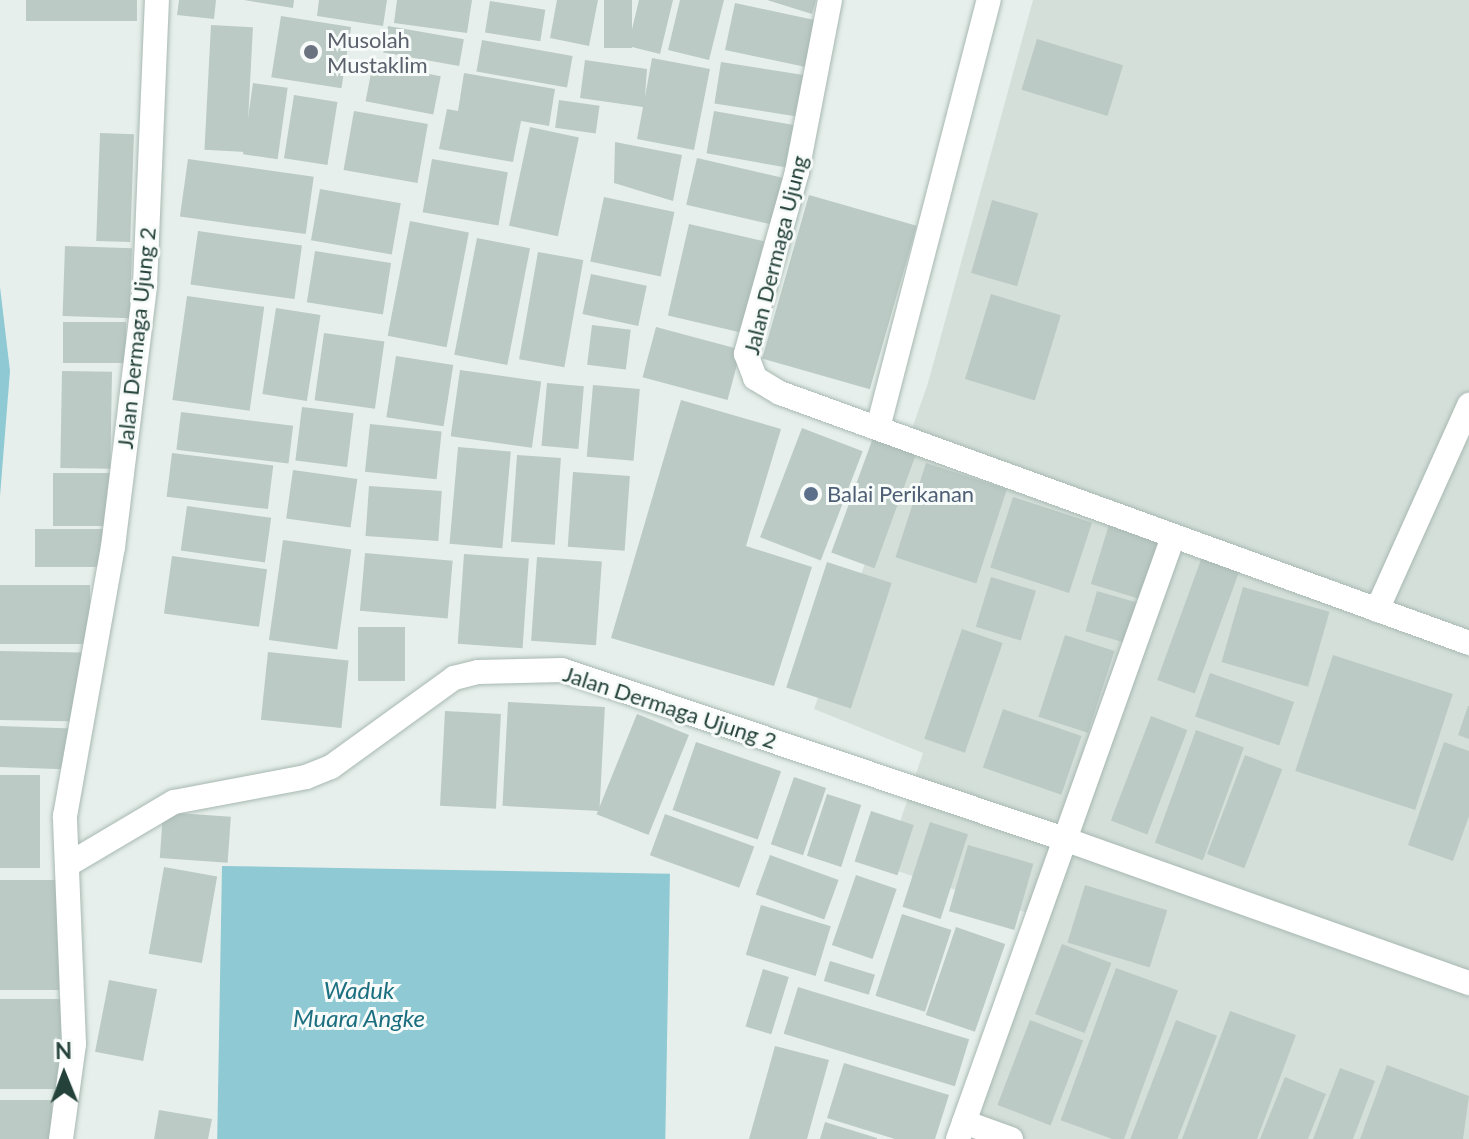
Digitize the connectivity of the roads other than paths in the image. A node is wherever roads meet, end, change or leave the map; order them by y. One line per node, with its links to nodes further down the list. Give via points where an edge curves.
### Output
1 (157, 0): 10 (street, Jalan Dermaga Ujung 2, via 145,285 113,547 68,792)
2 (830, 0): 5 (street, Jalan Dermaga Ujung, via 797,172 746,354 748,367 766,386)
3 (989, 0): 5 (street)
4 (1469, 405): 7 (street)
5 (878, 428): 6 (street, Jalan Dermaga Ujung)
6 (1173, 537): 7 (street, Jalan Dermaga Ujung); 9 (street)
7 (1377, 610): 8 (street, Jalan Dermaga Ujung)
8 (1469, 643)
9 (1067, 840): 10 (street, Jalan Dermaga Ujung 2, via 579,673 541,669 454,678 331,767 306,777 174,802); 11 (street, Jalan Dermaga Ujung 2); 12 (street)
10 (69, 864): 13 (street, Jalan Dermaga Ujung 2, via 74,1044)
11 (1469, 983)
12 (961, 1131): 14 (street)
13 (61, 1139)
14 (1011, 1139)

